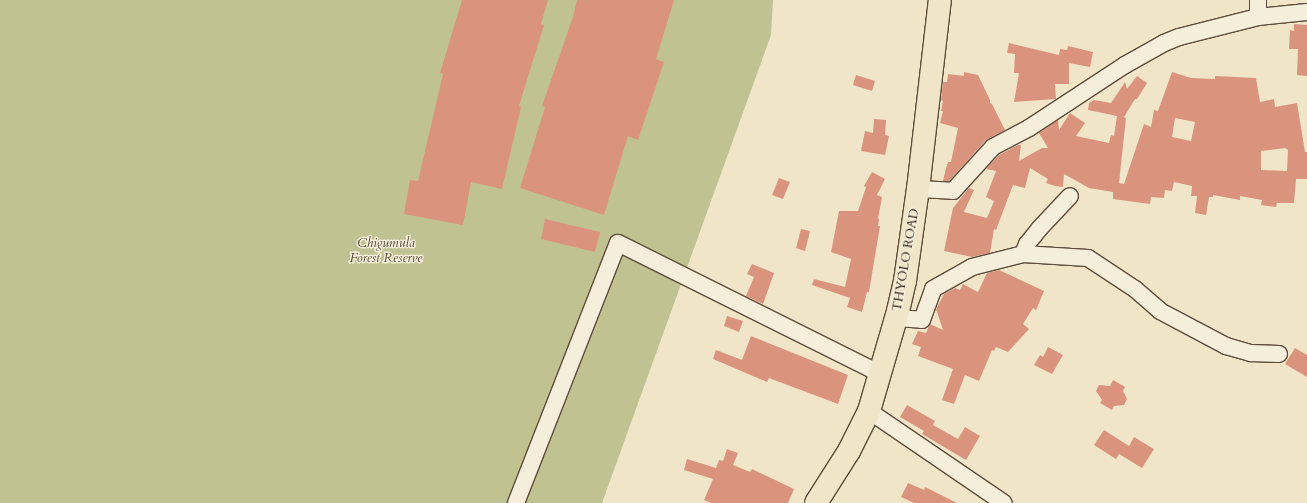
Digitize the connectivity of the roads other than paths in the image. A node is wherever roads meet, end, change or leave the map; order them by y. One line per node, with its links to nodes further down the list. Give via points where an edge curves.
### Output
1 (940, 0): 5 (highway, THYOLO ROAD)
2 (1258, 0): 4 (street)
3 (1307, 12): 4 (street)
4 (1258, 17): 5 (street, via 1178,37 1156,46 1029,128 993,147 953,191)
5 (918, 189): 8 (highway, THYOLO ROAD, via 905,281)
6 (1070, 196): 7 (street, via 1039,229 1027,244)
7 (1023, 254): 8 (street, via 972,267 933,289 922,320); 9 (street, via 1088,258 1135,289 1160,311 1226,346 1251,353)
8 (896, 318): 10 (highway, THYOLO ROAD)
9 (1279, 354)
10 (881, 374): 11 (highway, THYOLO ROAD); 12 (street, via 618,243)
11 (869, 411): 13 (highway, THYOLO ROAD, via 849,452); 14 (street)
12 (516, 503)
13 (816, 503)
14 (1004, 503)

